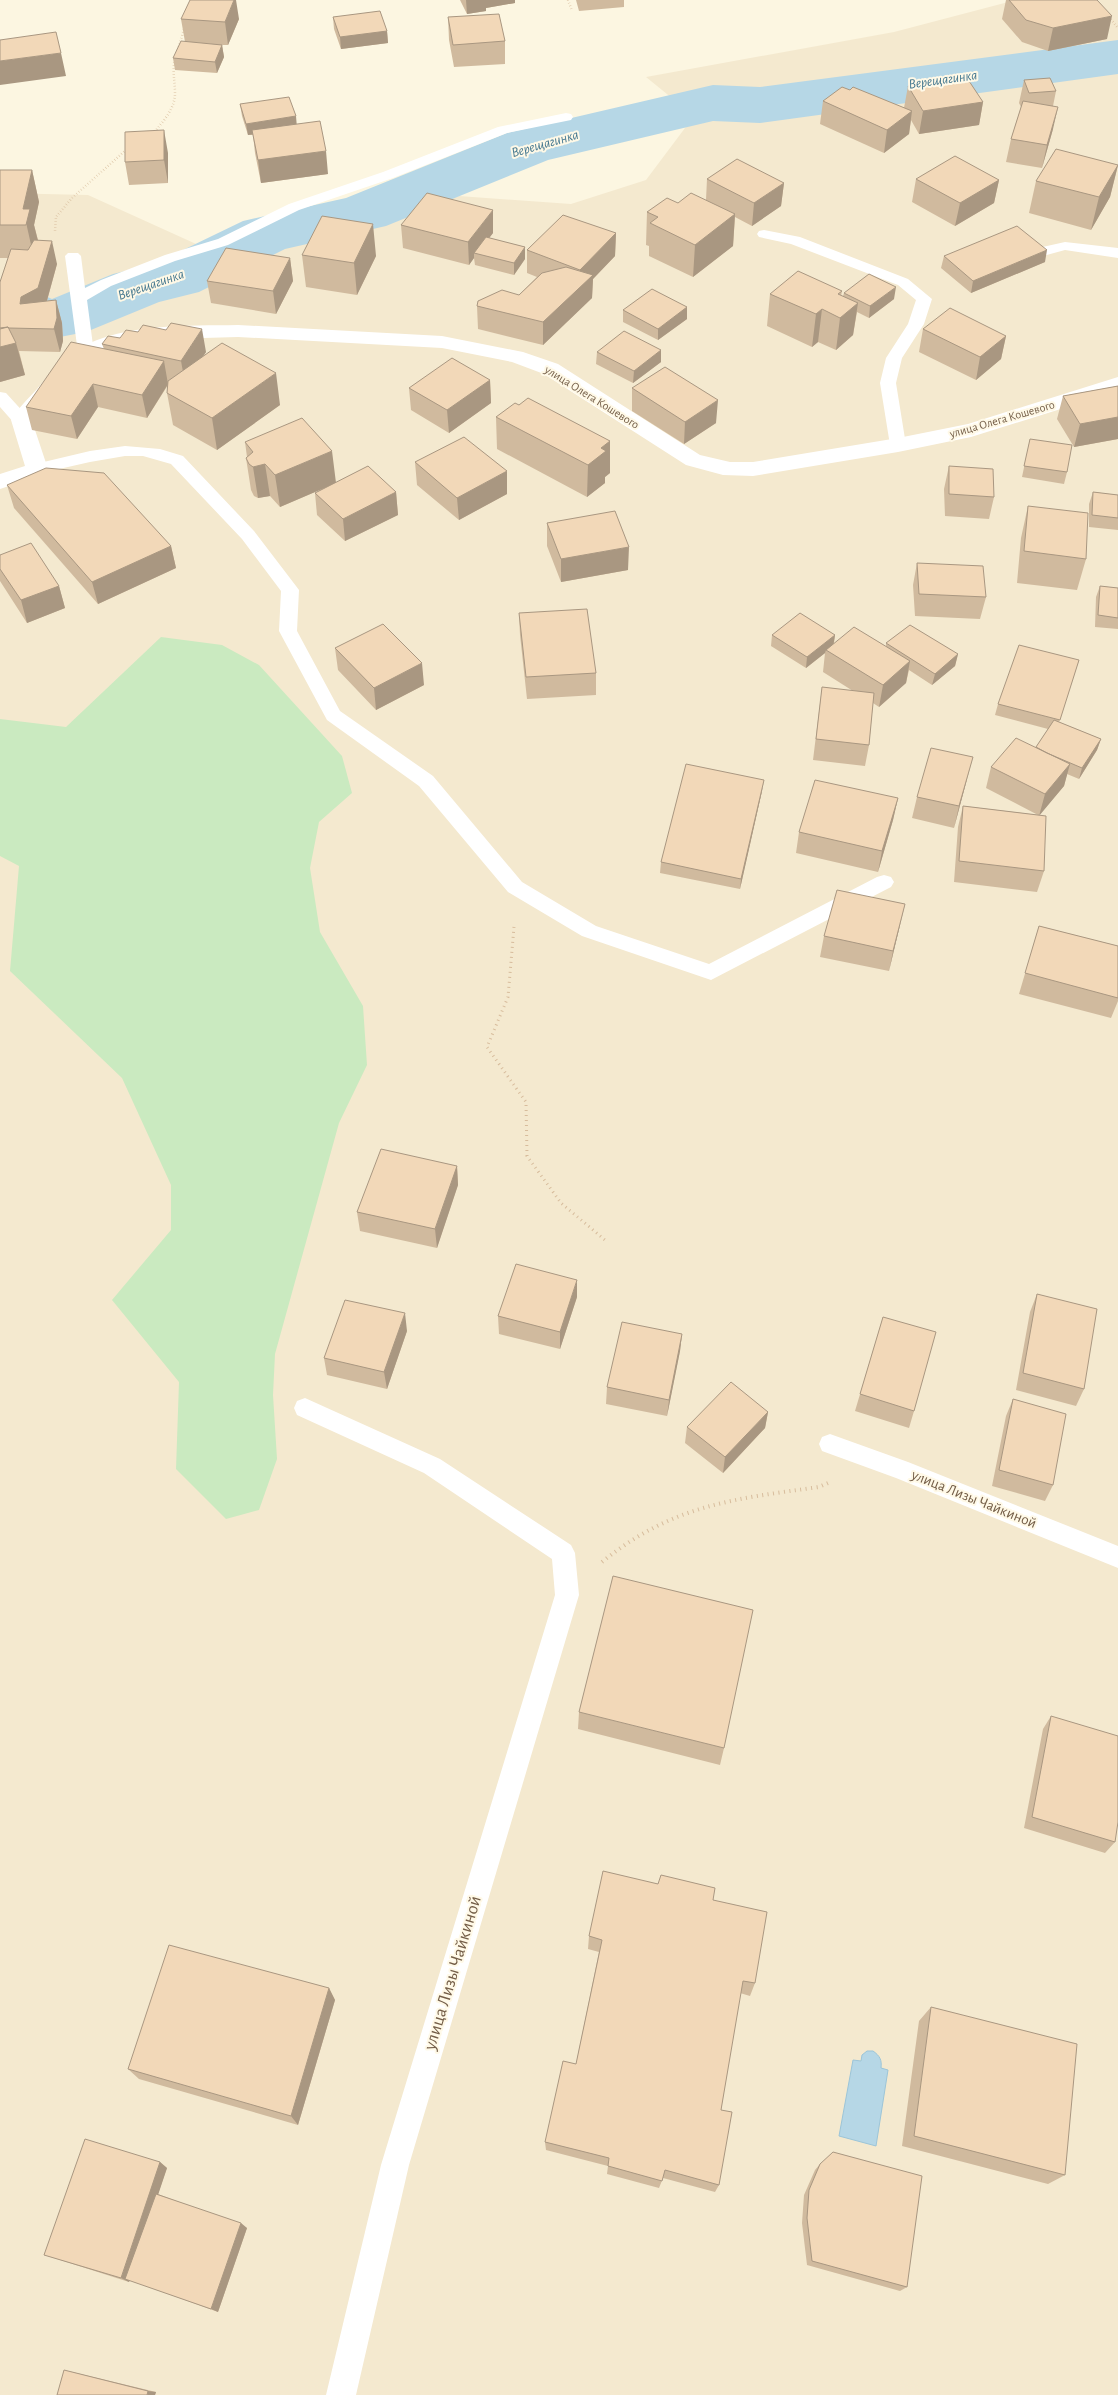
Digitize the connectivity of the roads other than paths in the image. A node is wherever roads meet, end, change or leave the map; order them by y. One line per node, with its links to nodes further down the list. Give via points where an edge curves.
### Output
1 (566, 117): 6 (lane, via 503,130 388,176 294,206 222,242 170,258 106,283)
2 (764, 234): 11 (lane, via 795,240 903,282 924,298 916,324 894,358 888,383)
3 (1043, 251): 4 (lane, via 1066,246)
4 (1118, 253)
5 (73, 256): 6 (lane)
6 (78, 298): 7 (lane)
7 (86, 352): 10 (street, улица Олега Кошевого, via 67,367); 11 (street, улица Олега Кошевого, via 109,343 168,333 238,331 442,342 516,356 551,369 693,460 716,468 753,470)
8 (1118, 384): 11 (street, улица Олега Кошевого, via 971,430)
9 (0, 397): 10 (lane)
10 (21, 420): 12 (street)
11 (898, 445)
12 (37, 469): 13 (street); 14 (lane, via 135,450 162,453 177,460 248,535 290,590 288,631 333,715 426,781 515,887 589,930 711,972)
13 (0, 482)
14 (884, 882)
15 (305, 1408): 18 (lane, улица Лизы Чайкиной, via 432,1466 562,1554 567,1595 395,2165)
16 (830, 1444): 17 (lane, улица Лизы Чайкиной)
17 (1118, 1557)
18 (341, 2395)

